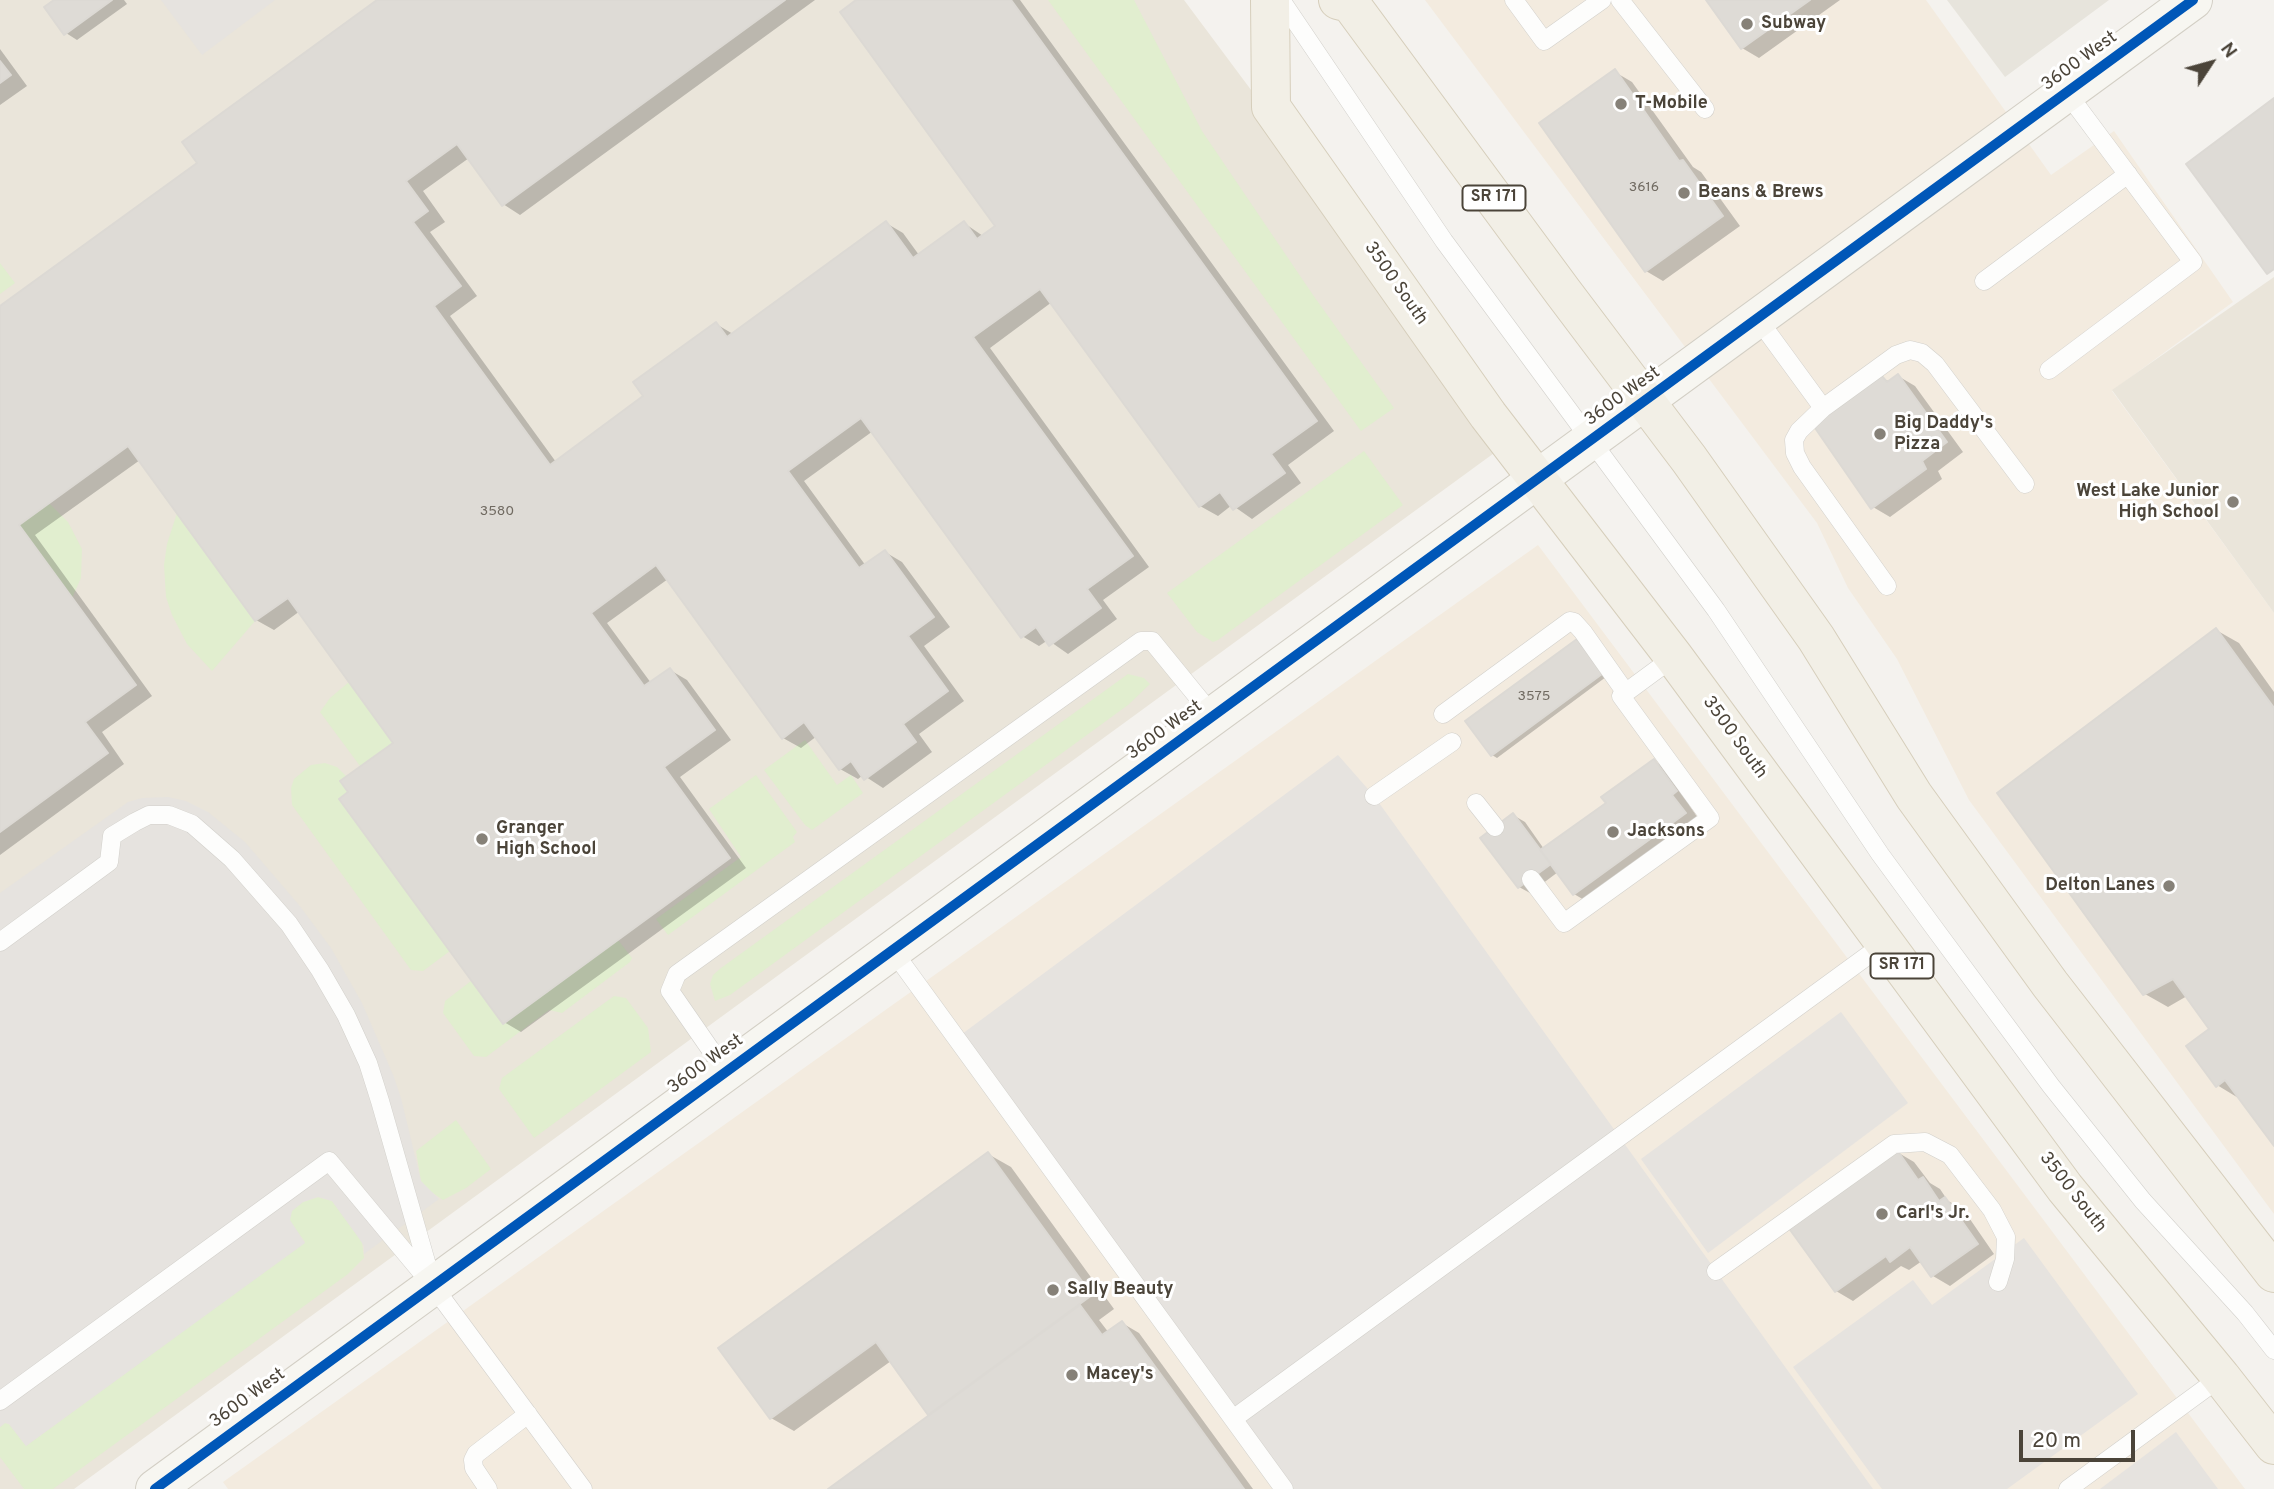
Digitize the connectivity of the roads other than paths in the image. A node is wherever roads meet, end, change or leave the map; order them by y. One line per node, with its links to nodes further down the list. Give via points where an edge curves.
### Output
1 (1270, 0): 17 (main road, 3500 South / SR 171, via 1271,107)
2 (1281, 0): 16 (lane, via 1444,242)
3 (1514, 0): 4 (lane, via 1544,41)
4 (1602, 0)
5 (1620, 0): 9 (lane)
6 (2193, 0): 8 (street, 3600 West)
7 (1347, 1): 14 (main road, SR 171)
8 (2067, 93): 10 (lane); 12 (street, 3600 West)
9 (1705, 109)
10 (2127, 174): 11 (lane); 13 (lane, via 2193,262)
11 (1984, 281)
12 (1758, 319): 14 (street, 3600 West); 15 (lane)
13 (2049, 370)
14 (1646, 402): 16 (street, 3600 West); 34 (main road, SR 171, via 1816,638 1914,796 2050,984)
15 (1823, 408): 18 (lane, via 1896,355 1910,350 1922,353); 19 (lane, via 1799,431 1795,453)
16 (1591, 441): 17 (street, 3600 West); 37 (lane, via 1716,610 1880,853 2051,1086 2143,1201)
17 (1539, 480): 20 (main road, 3500 South / SR 171); 23 (street, 3600 West)
18 (2025, 484)
19 (1887, 586)
20 (1674, 657): 21 (lane); 30 (main road, 3500 South / SR 171)
21 (1623, 694): 22 (lane, via 1583,632 1570,621); 28 (lane, via 1710,818 1564,923)
22 (1443, 714)
23 (1214, 717): 31 (street, 3600 West); 32 (lane, via 1152,641 1141,641 677,974 670,991)
24 (1452, 742): 25 (lane)
25 (1374, 796)
26 (1476, 803): 27 (lane)
27 (1495, 827)
28 (1531, 879)
29 (0, 942): 36 (lane, via 108,862 112,836 149,815 169,815 192,824 247,874 289,924 346,1015 368,1063)
30 (1885, 943): 38 (main road, 3500 South / SR 171, via 2065,1188); 41 (lane)
31 (893, 951): 32 (street, 3600 West); 41 (lane)
32 (726, 1072): 36 (street, 3600 West)
33 (1716, 1271): 35 (lane, via 1894,1144 1925,1142 1950,1154 1997,1219 2006,1237)
34 (2274, 1273)
35 (1998, 1282)
36 (433, 1286): 39 (lane, via 329,1161); 40 (lane); 43 (street, 3600 West)
37 (2274, 1350)
38 (2221, 1377): 42 (main road, 3500 South / SR 171); 47 (lane)
39 (0, 1401)
40 (528, 1414): 44 (lane, via 476,1454 474,1468); 45 (lane)
41 (1233, 1419): 46 (lane)
42 (2274, 1445)
43 (155, 1489)
44 (488, 1489)
45 (583, 1489)
46 (1284, 1489)
47 (2068, 1489)

